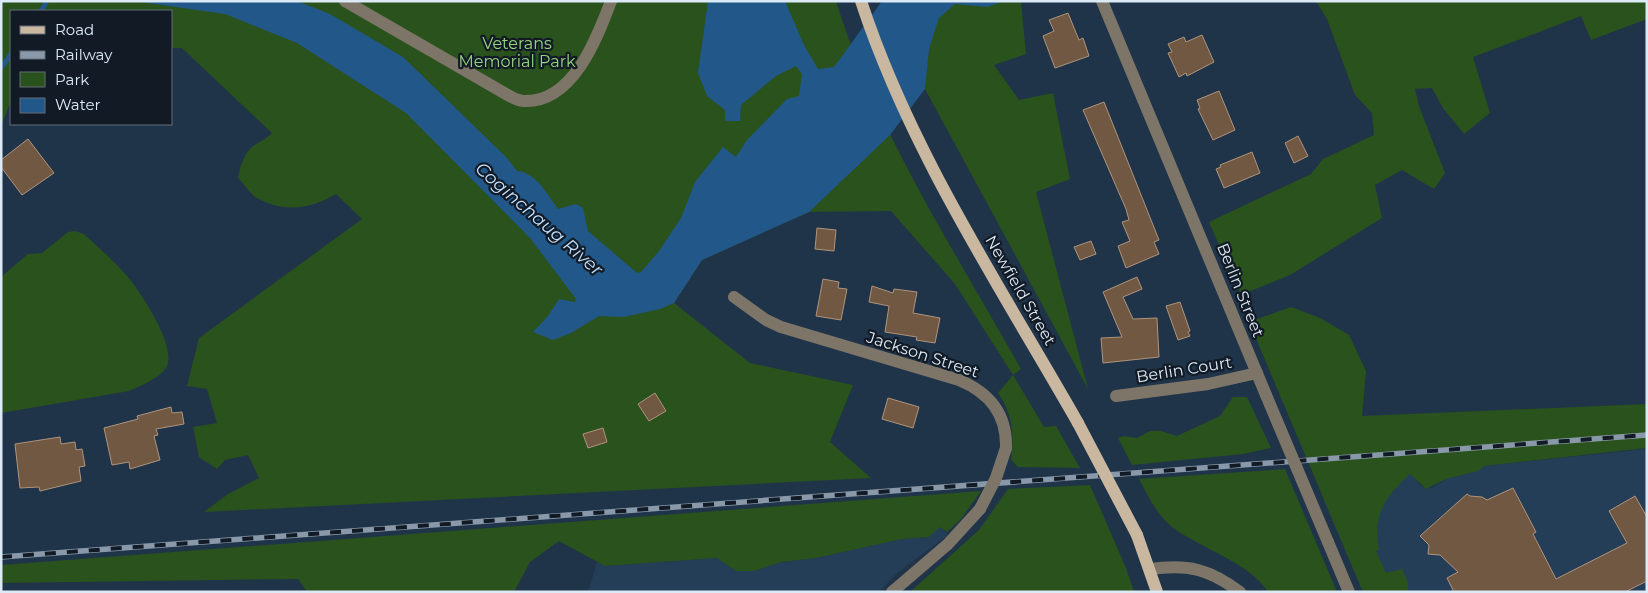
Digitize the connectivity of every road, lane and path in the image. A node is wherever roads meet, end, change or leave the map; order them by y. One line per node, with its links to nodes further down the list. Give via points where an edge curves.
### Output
1 (345, 1): 2 (street, via 522,101 537,100 555,92 568,81 593,42)
2 (611, 1)
3 (860, 1): 8 (main road, Newfield Street, bridge, via 892,83 942,186 1078,423 1137,535)
4 (1102, 1): 6 (street, Berlin Street)
5 (734, 297): 9 (street, Jackson Street, bridge, via 781,327 978,388 1000,414 1006,432 1006,448 996,478 980,509 948,544)
6 (1257, 373): 7 (street, Berlin Court, via 1208,384); 12 (street, Berlin Street, bridge)
7 (1116, 396)
8 (1150, 569): 10 (main road, Newfield Street); 11 (street, via 1171,566 1207,571)
9 (892, 592)
10 (1157, 592)
11 (1240, 592)
12 (1349, 592)

